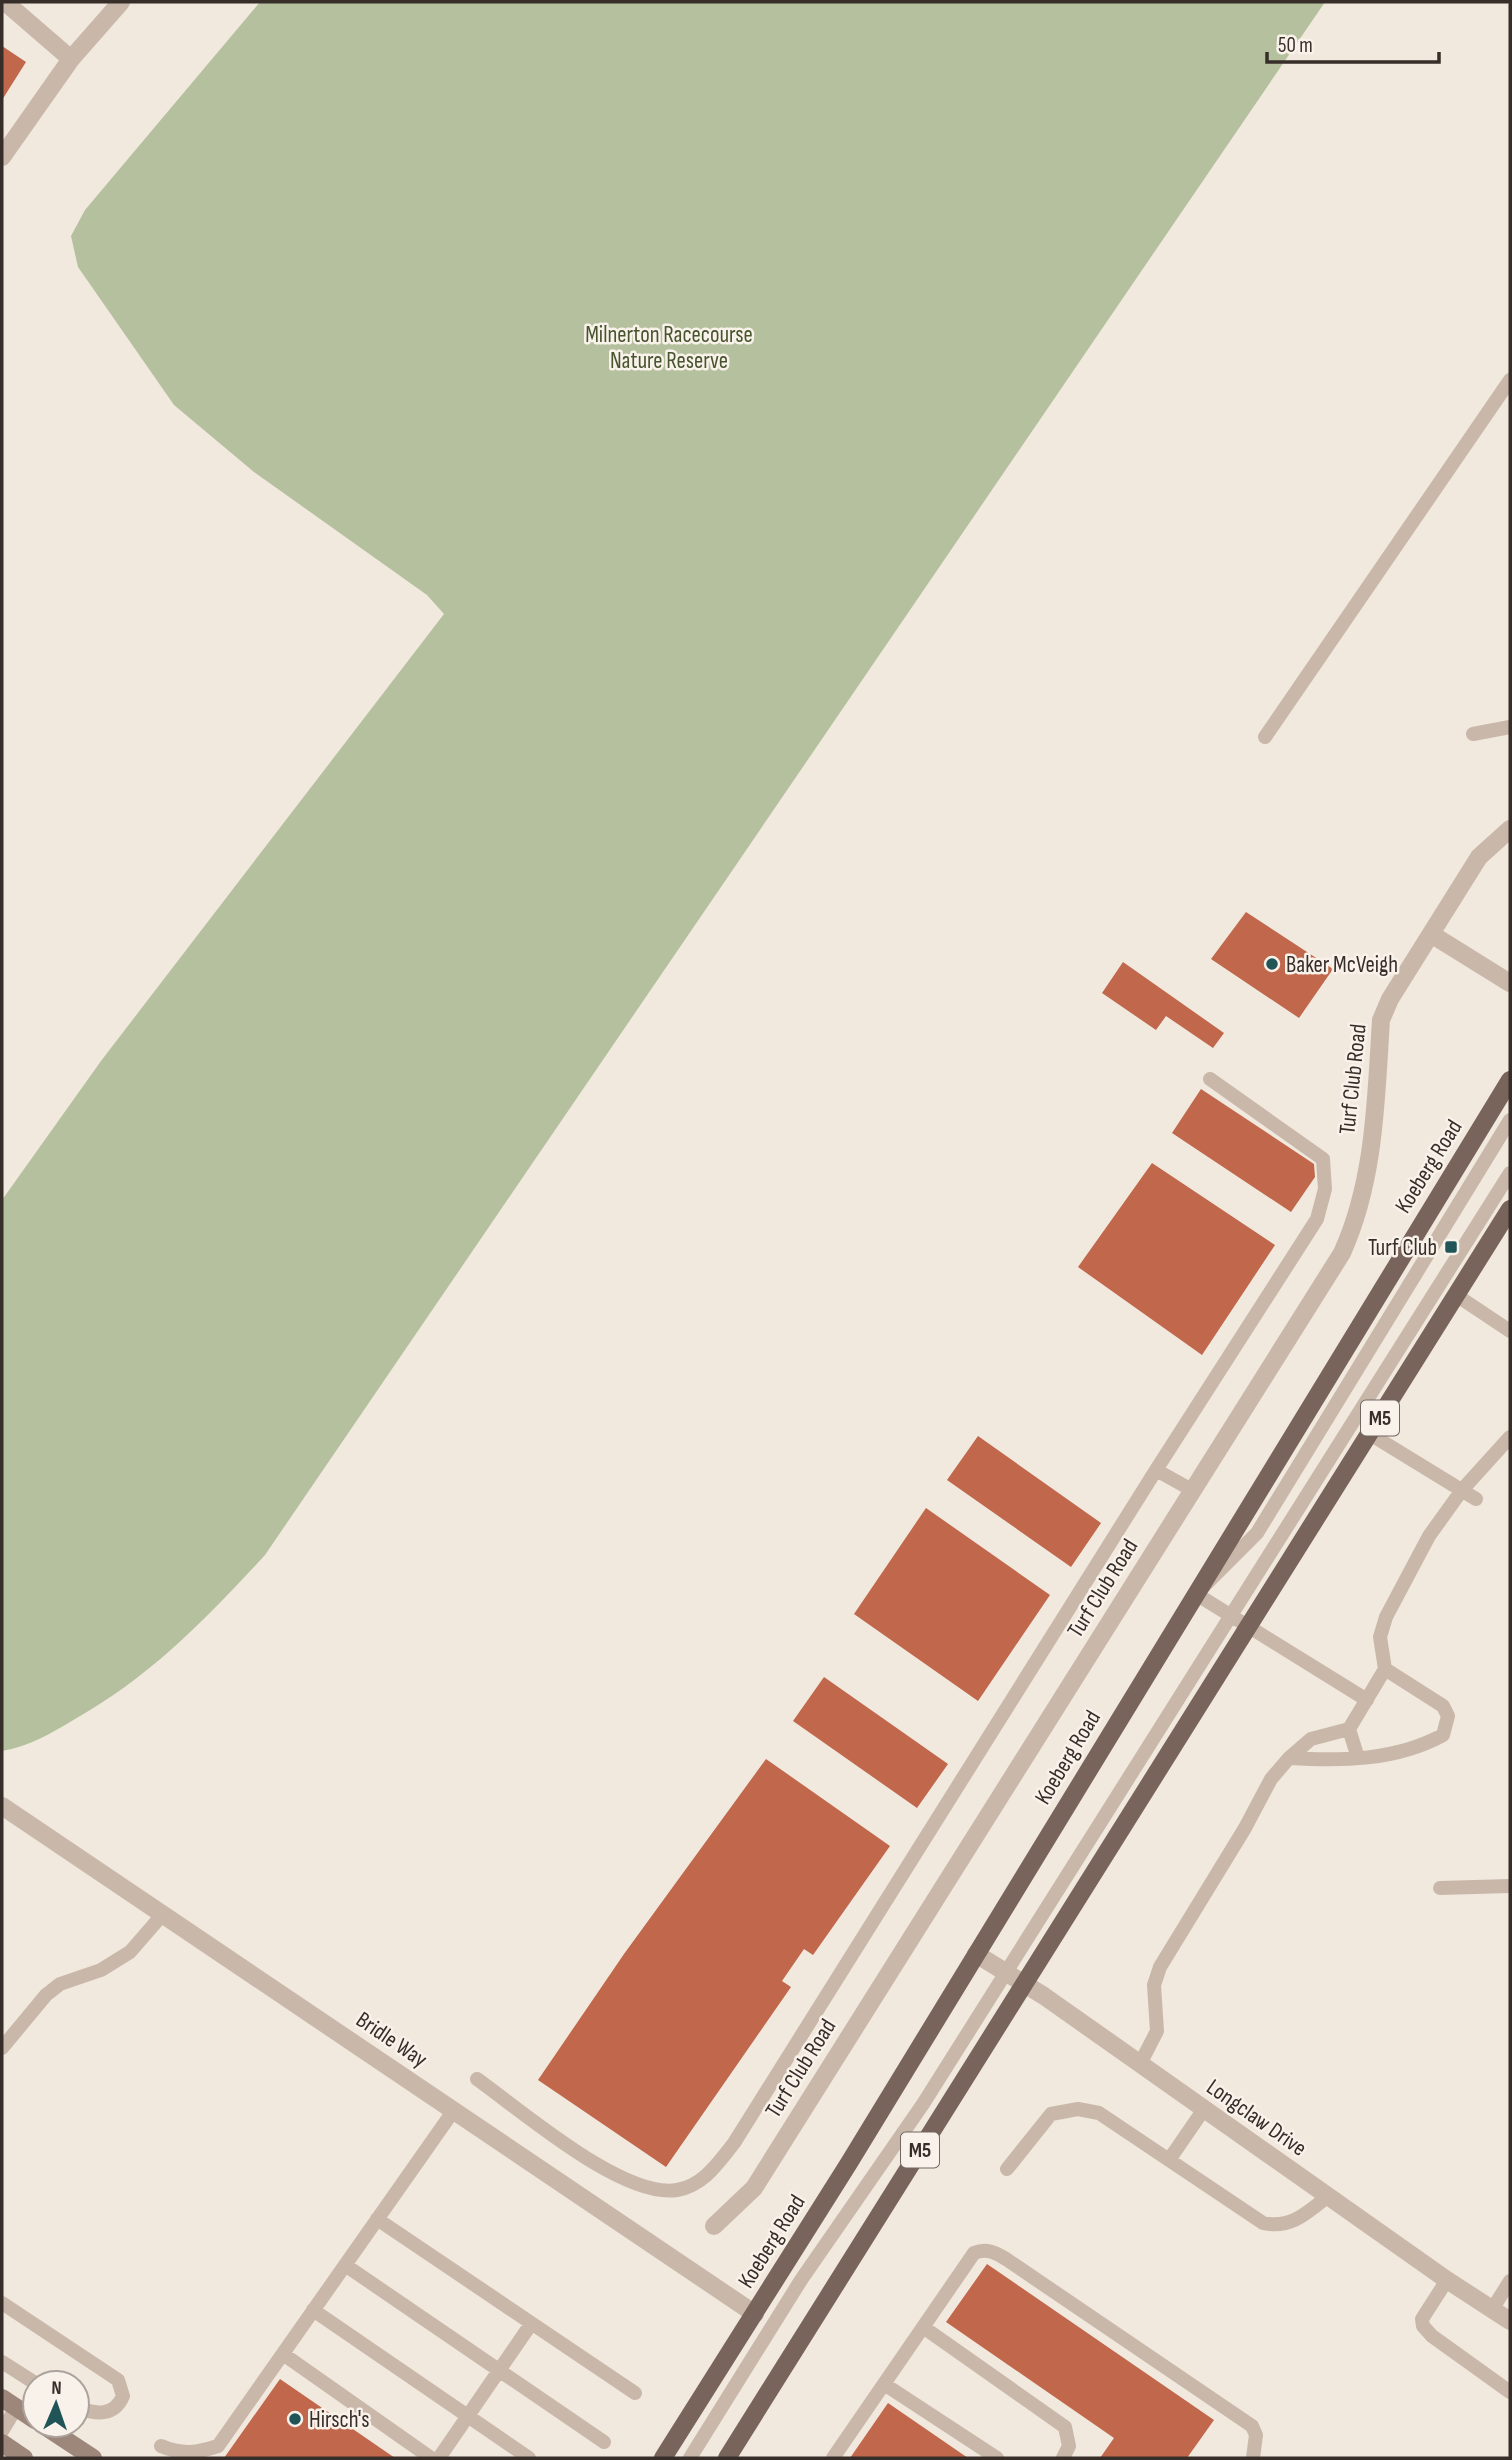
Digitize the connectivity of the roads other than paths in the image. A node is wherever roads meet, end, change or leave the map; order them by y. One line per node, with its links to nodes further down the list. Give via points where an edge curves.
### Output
1 (5, 2): 3 (street)
2 (121, 2): 3 (street)
3 (71, 59): 4 (street)
4 (2, 157)
5 (1510, 380): 8 (lane)
6 (1510, 727): 7 (lane)
7 (1473, 734)
8 (1265, 737)
9 (1510, 829): 10 (street, Turf Club Road, via 1479,857)
10 (1431, 934): 11 (street); 22 (street, Turf Club Road, via 1381,1020 1367,1177 1357,1219 1342,1253)
11 (1510, 983)
12 (1210, 1079): 21 (lane, via 1323,1159 1325,1189 1317,1219)
13 (1510, 1080): 25 (main road, Koeberg Road / M5)
14 (1510, 1120): 25 (lane, via 1257,1533)
15 (1510, 1173): 26 (lane)
16 (1510, 1209): 17 (main road, M5)
17 (1456, 1295): 18 (lane); 19 (main road, M5)
18 (1510, 1331)
19 (1370, 1434): 23 (lane); 27 (main road, M5)
20 (1510, 1437): 23 (lane)
21 (1156, 1470): 22 (lane); 42 (lane, via 713,2171 677,2190 642,2188 608,2172)
22 (1192, 1490): 49 (street, Turf Club Road, via 754,2188)
23 (1462, 1490): 24 (lane); 28 (lane, via 1429,1536 1392,1604 1380,1637)
24 (1476, 1499)
25 (1196, 1594): 26 (lane); 37 (main road, Koeberg Road / M5)
26 (1231, 1616): 27 (lane); 38 (lane)
27 (1248, 1626): 29 (lane); 39 (main road, M5)
28 (1385, 1669): 29 (lane); 32 (lane, via 1443,1706 1447,1728 1443,1735 1412,1750)
29 (1367, 1700): 30 (lane)
30 (1349, 1729): 31 (lane, via 1311,1740); 32 (lane)
31 (1289, 1758): 32 (lane); 41 (lane, via 1271,1779 1160,1967 1154,1985 1157,2031)
32 (1358, 1758)
33 (2, 1806): 36 (street, Bridle Way)
34 (1510, 1886): 35 (lane)
35 (1440, 1888)
36 (163, 1914): 40 (lane, via 140,1942 116,1961 46,1995); 44 (street, Bridle Way)
37 (976, 1954): 38 (street, Longclaw Drive); 56 (main road, Koeberg Road / M5)
38 (1006, 1973): 39 (street, Longclaw Drive); 81 (lane, via 923,2104 801,2280)
39 (1024, 1984): 41 (street, Longclaw Drive); 82 (main road, M5)
40 (2, 2048)
41 (1140, 2064): 43 (street, Longclaw Drive)
42 (477, 2079)
43 (1204, 2109): 45 (lane); 47 (street, Longclaw Drive)
44 (454, 2110): 48 (lane); 56 (street, Bridle Way)
45 (1169, 2160): 46 (lane, via 1099,2113 1063,2109 1051,2114); 47 (lane, via 1263,2223 1279,2227)
46 (1007, 2169)
47 (1327, 2197): 51 (street, Longclaw Drive)
48 (377, 2219): 50 (lane); 58 (lane)
49 (714, 2226)
50 (345, 2265): 55 (lane); 62 (lane)
51 (1447, 2280): 54 (street, Longclaw Drive); 65 (lane, via 1422,2319 1423,2326)
52 (1510, 2281): 54 (lane)
53 (2, 2303): 68 (lane, via 118,2380 119,2406 104,2413)
54 (1493, 2308): 57 (street, Longclaw Drive)
55 (313, 2310): 60 (lane); 69 (lane)
56 (755, 2314): 80 (main road, Koeberg Road / M5)
57 (1510, 2321)
58 (531, 2324): 62 (lane); 66 (lane)
59 (923, 2328): 64 (lane); 85 (lane, via 1065,2427 1069,2446); 86 (lane, via 974,2253 995,2252 1252,2426 1256,2435)
60 (283, 2354): 74 (lane, via 218,2446 196,2453); 77 (lane)
61 (2, 2362): 63 (lane)
62 (499, 2371): 69 (lane); 72 (lane)
63 (21, 2374)
64 (884, 2384): 83 (lane); 84 (lane)
65 (1510, 2392)
66 (635, 2393)
67 (9, 2403): 70 (lane)
68 (91, 2411)
69 (468, 2417): 78 (lane); 79 (lane)
70 (2, 2431)
71 (64, 2439): 76 (main road)
72 (604, 2442)
73 (2, 2443): 75 (main road)
74 (161, 2446)
75 (24, 2458)
76 (93, 2458)
77 (431, 2458)
78 (439, 2458)
79 (529, 2458)
80 (663, 2458)
81 (690, 2458)
82 (727, 2458)
83 (833, 2458)
84 (998, 2458)
85 (1063, 2458)
86 (1253, 2458)

